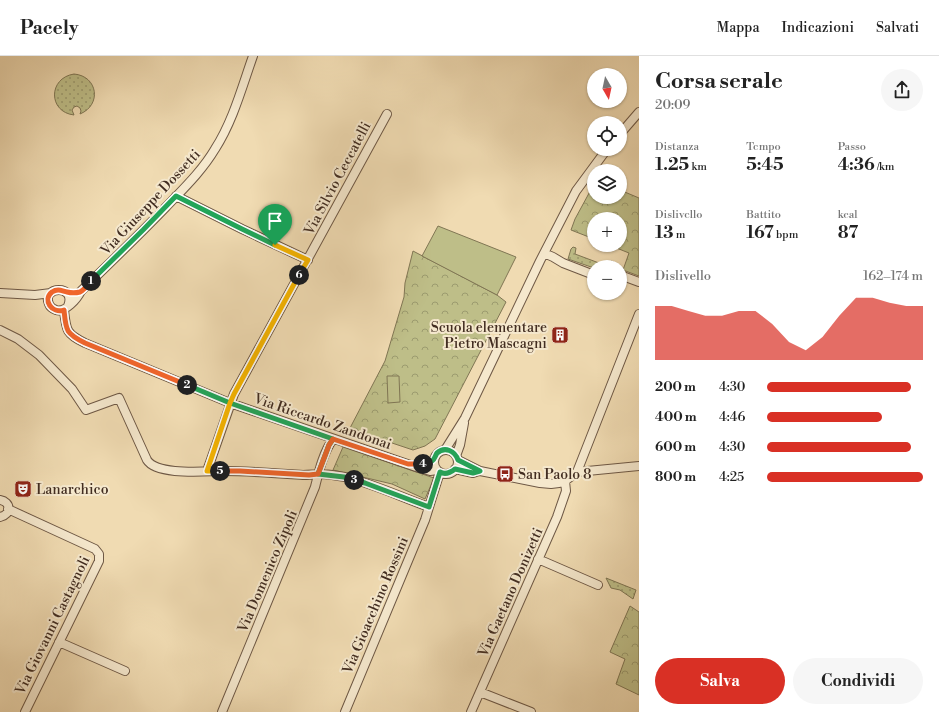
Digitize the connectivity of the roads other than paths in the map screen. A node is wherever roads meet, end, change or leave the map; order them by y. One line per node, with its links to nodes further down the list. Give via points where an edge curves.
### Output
1 (253, 56): 6 (street, Via Giuseppe Dossetti, via 232,114 216,148 204,166)
2 (639, 112): 4 (street)
3 (387, 114): 8 (street, Via Silvio Ceccatelli)
4 (627, 126)
5 (602, 156): 7 (street, via 576,191)
6 (176, 196): 8 (street); 12 (street, Via Giuseppe Dossetti)
7 (544, 253): 9 (street, via 563,264); 22 (street)
8 (308, 260): 21 (street, Via Silvio Ceccatelli)
9 (587, 273)
10 (627, 278): 11 (street)
11 (639, 282)
12 (81, 291): 13 (street); 18 (street, Via Giuseppe Dossetti)
13 (66, 292): 15 (street, via 55,290); 18 (street, via 70,300)
14 (0, 293): 16 (street)
15 (51, 293): 16 (street); 17 (street)
16 (23, 295): 17 (street)
17 (48, 302): 18 (street, via 54,310)
18 (66, 308): 21 (street, Via Riccardo Zandonai, via 66,327 74,338)
19 (639, 314): 33 (street)
20 (0, 330): 30 (street, via 18,339 39,355 72,389 86,410 119,398 151,465 186,472)
21 (230, 403): 23 (street, Via Riccardo Zandonai); 30 (street, Via Silvio Ceccatelli)
22 (465, 418): 24 (street); 25 (street)
23 (333, 439): 27 (street, Via Riccardo Zandonai); 34 (street, Via Domenico Zipoli)
24 (445, 450): 25 (street, via 453,452); 26 (street, via 437,453)
25 (457, 458): 29 (street, via 458,465); 32 (street)
26 (434, 460): 27 (street, Via Riccardo Zandonai, via 424,464); 31 (street)
27 (408, 464): 31 (street, Via Riccardo Zandonai)
28 (639, 466): 33 (street)
29 (455, 469): 31 (street, via 448,473); 32 (street, via 473,473)
30 (207, 471): 34 (street)
31 (438, 471): 37 (street, Via Gioacchino Rossini)
32 (480, 471): 35 (street, via 540,483 559,484)
33 (577, 472): 35 (street)
34 (318, 474): 37 (street, via 365,483); 46 (street, Via Domenico Zipoli, via 316,487)
35 (565, 481): 40 (street, Via Gaetano Donizetti, via 566,491)
36 (0, 500): 38 (street, via 7,503)
37 (429, 507): 47 (street, Via Gioacchino Rossini)
38 (8, 509): 39 (street); 42 (street, Via Giovanni Castagnoli, via 94,549 99,554 99,561)
39 (1, 518)
40 (538, 559): 41 (street); 44 (street, Via Gaetano Donizetti)
41 (598, 584)
42 (59, 642): 43 (street); 45 (street, Via Giovanni Castagnoli)
43 (125, 672)
44 (480, 692): 48 (street, Via Gaetano Donizetti); 49 (street)
45 (24, 712)
46 (222, 712)
47 (345, 712)
48 (471, 712)
49 (531, 712)

